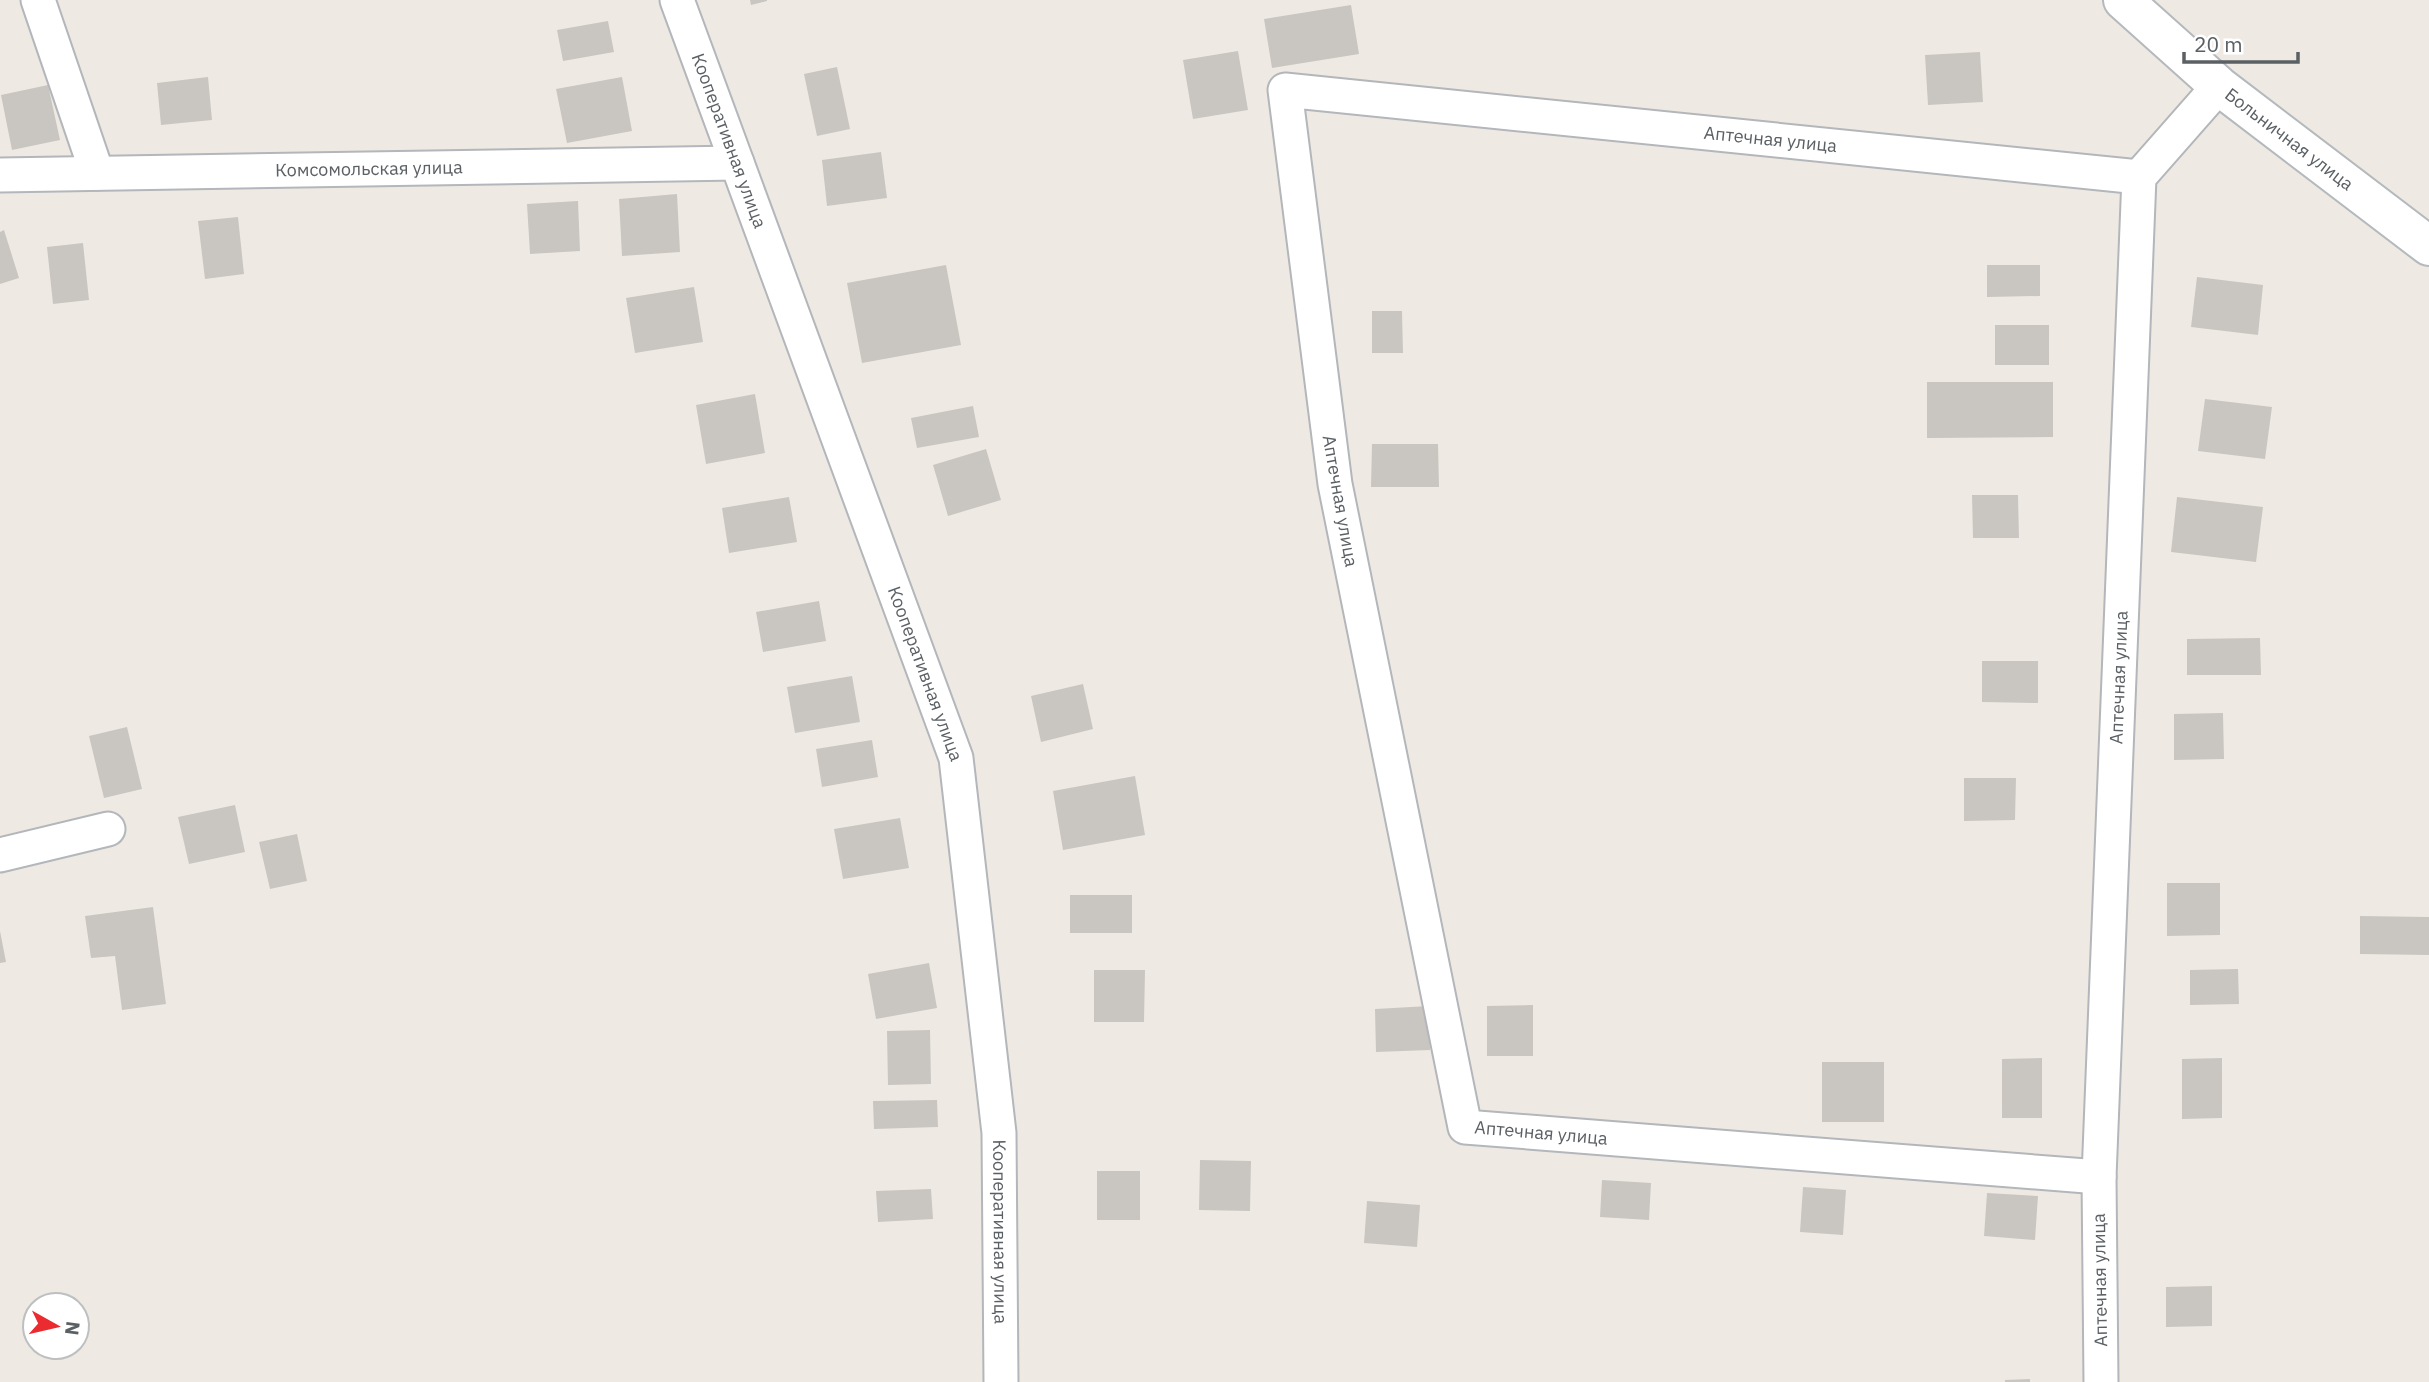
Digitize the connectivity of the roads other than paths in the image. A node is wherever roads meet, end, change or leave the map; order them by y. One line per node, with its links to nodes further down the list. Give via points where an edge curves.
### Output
1 (38, 0): 6 (street)
2 (677, 0): 5 (street, Кооперативная улица)
3 (2123, 0): 4 (street, Больничная улица)
4 (2219, 86): 8 (street); 9 (street, Больничная улица)
5 (737, 163): 6 (street, Комсомольская улица); 13 (street, Кооперативная улица, via 956,758 999,1133)
6 (97, 173): 7 (street, Комсомольская улица)
7 (0, 174)
8 (2139, 177): 12 (street, Аптечная улица); 12 (street, Аптечная улица, via 1285,90 1335,484 1465,1127)
9 (2429, 246)
10 (108, 829): 11 (street)
11 (0, 855)
12 (2099, 1177): 14 (street, Аптечная улица)
13 (1001, 1382)
14 (2101, 1382)

